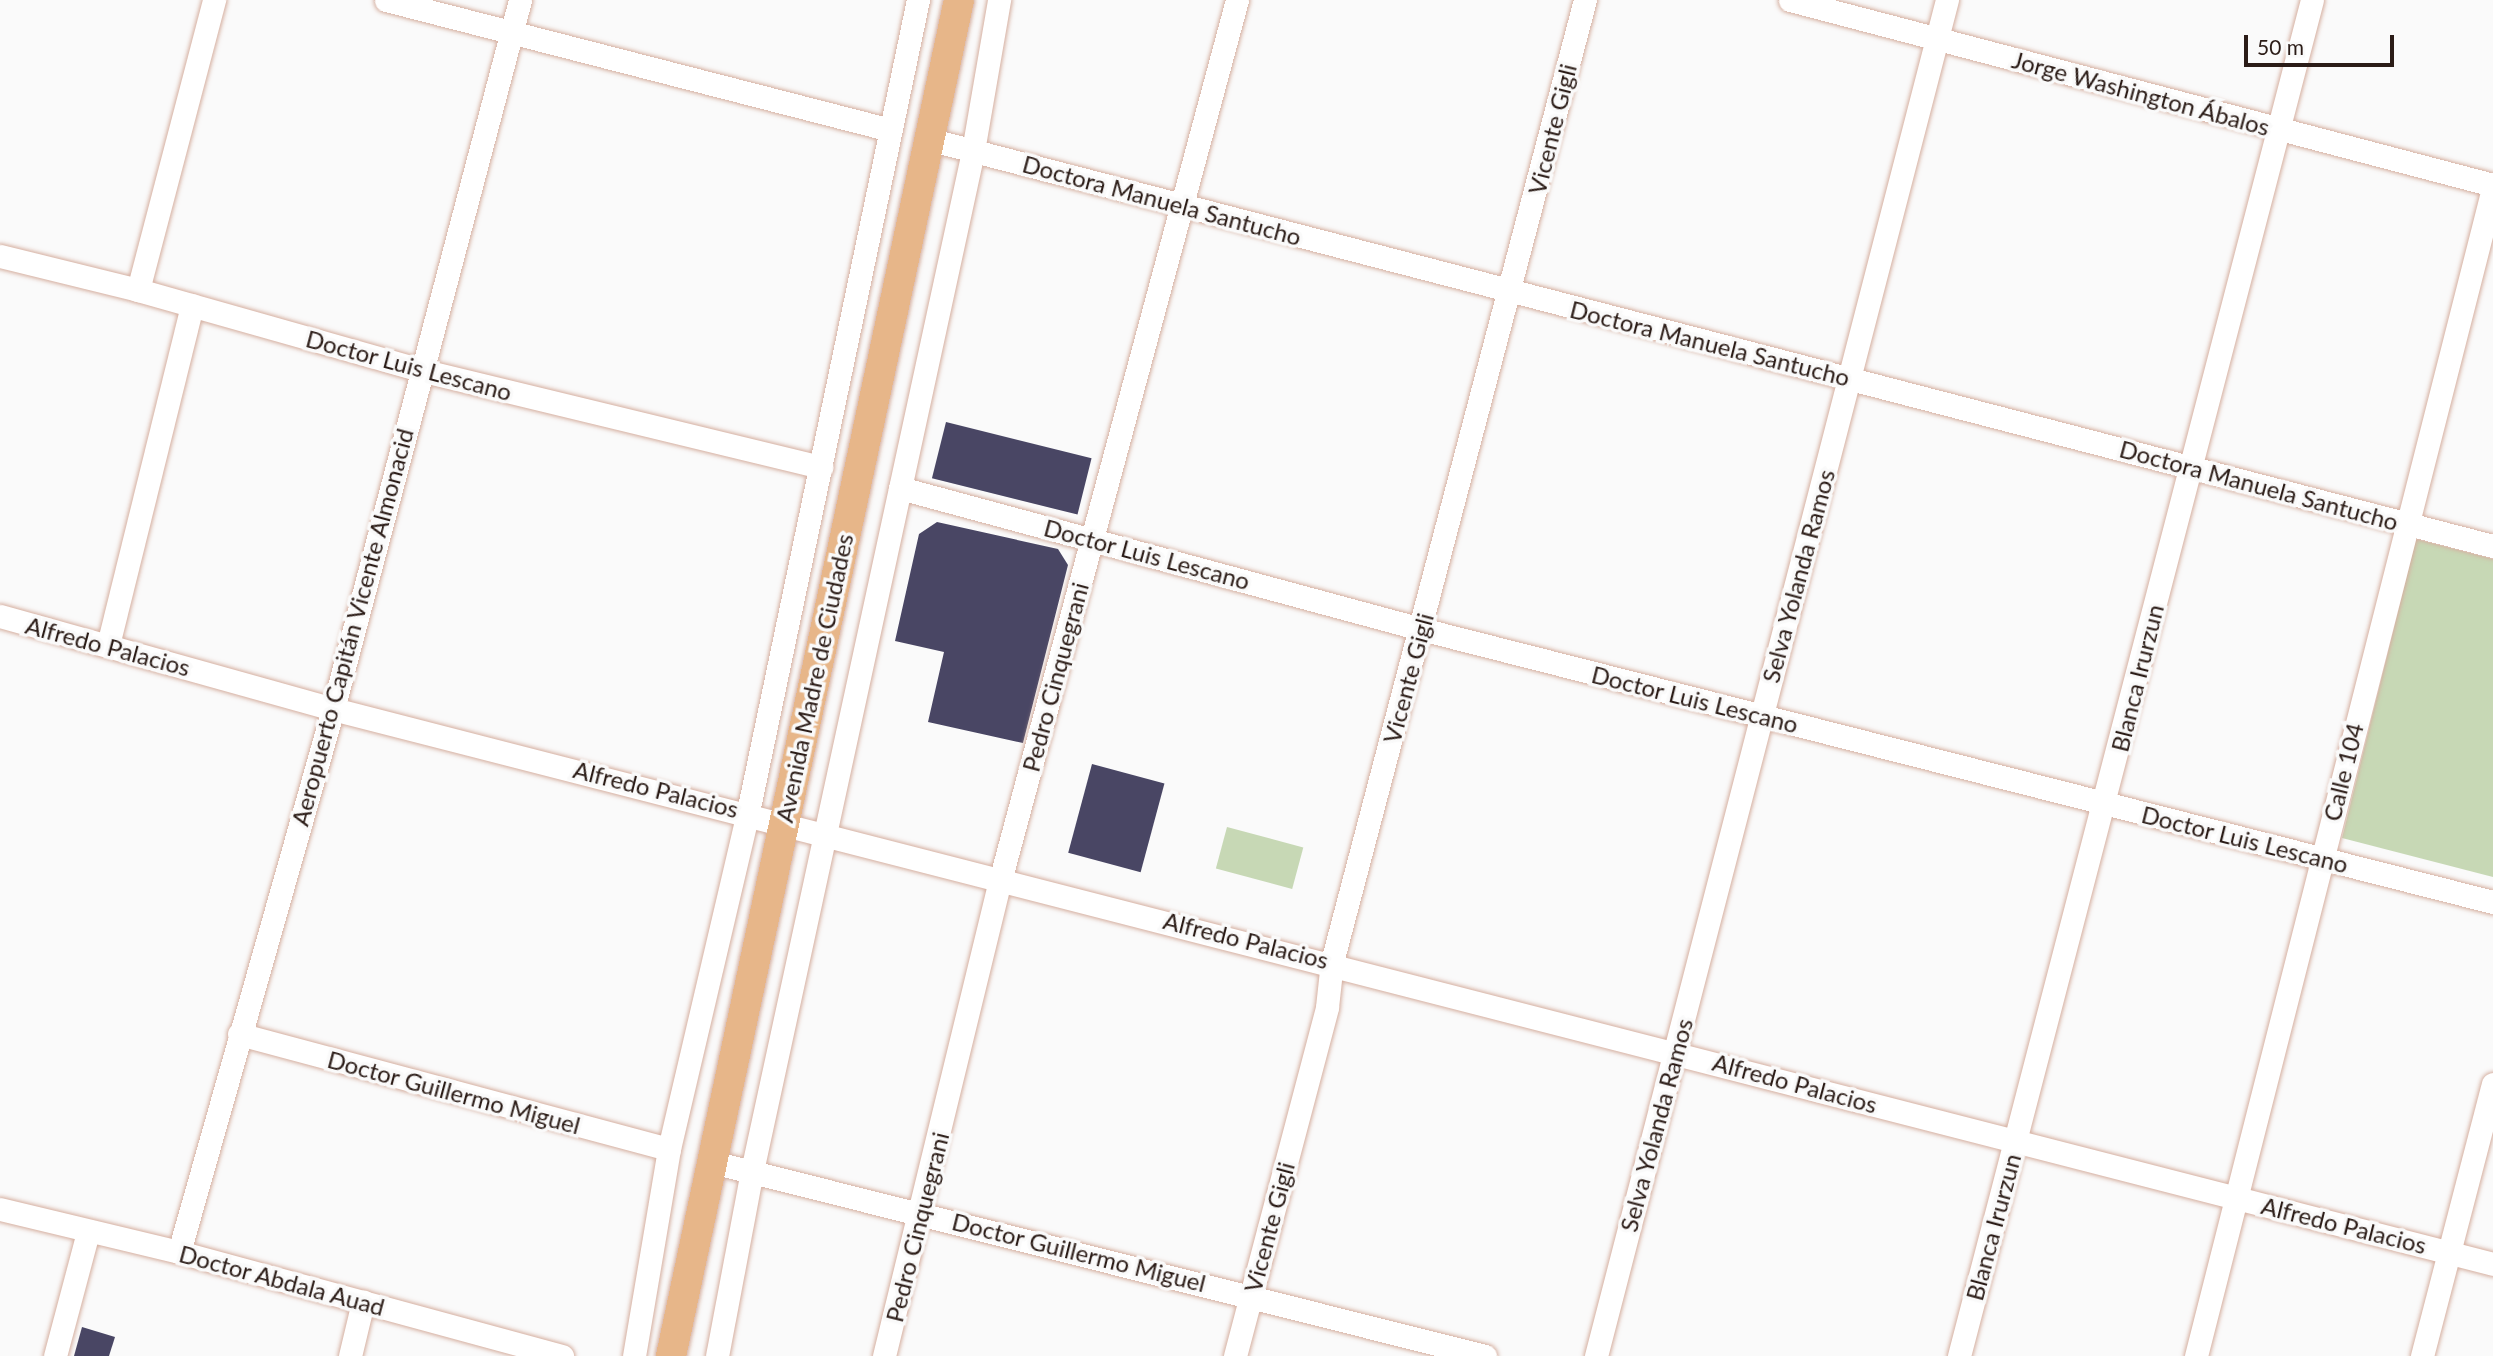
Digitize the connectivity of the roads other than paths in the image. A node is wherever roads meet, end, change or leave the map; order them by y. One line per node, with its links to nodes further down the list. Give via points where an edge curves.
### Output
1 (214, 0): 21 (street)
2 (386, 0): 12 (street)
3 (520, 0): 12 (street, Aeropuerto Capitán Vicente Almonacid)
4 (918, 0): 15 (street)
5 (959, 0): 16 (main road, Avenida Madre de Ciudades)
6 (999, 0): 17 (street)
7 (1237, 0): 19 (street, Pedro Cinquegrani)
8 (1585, 0): 22 (street, Vicente Gigli)
9 (1790, 0): 13 (street, Jorge Washington Ábalos)
10 (1947, 0): 13 (street, Selva Yolanda Ramos)
11 (2312, 0): 14 (street, Blanca Irurzun)
12 (512, 29): 15 (street); 24 (street, Aeropuerto Capitán Vicente Almonacid)
13 (1937, 39): 14 (street, Jorge Washington Ábalos); 25 (street, Selva Yolanda Ramos)
14 (2278, 129): 18 (street, Jorge Washington Ábalos); 27 (street, Blanca Irurzun)
15 (891, 130): 26 (street)
16 (928, 139): 17 (street, Doctora Manuela Santucho); 39 (main road, Avenida Madre de Ciudades)
17 (973, 151): 19 (street, Doctora Manuela Santucho); 28 (street)
18 (2493, 187): 29 (street, Calle 104)
19 (1185, 206): 22 (street, Doctora Manuela Santucho); 30 (street, Pedro Cinquegrani)
20 (0, 256): 21 (street, Doctor Luis Lescano)
21 (138, 290): 23 (street, Doctor Luis Lescano)
22 (1510, 291): 25 (street, Doctora Manuela Santucho); 33 (street, Vicente Gigli)
23 (192, 305): 24 (street, Doctor Luis Lescano); 34 (street)
24 (420, 370): 26 (street, Doctor Luis Lescano); 35 (street, Aeropuerto Capitán Vicente Almonacid)
25 (1849, 379): 27 (street, Doctora Manuela Santucho); 36 (street, Selva Yolanda Ramos)
26 (821, 467): 38 (street)
27 (2191, 467): 29 (street, Doctora Manuela Santucho); 37 (street, Blanca Irurzun)
28 (900, 488): 30 (street, Doctor Luis Lescano); 40 (street)
29 (2405, 522): 31 (street, Doctora Manuela Santucho); 41 (street, Calle 104)
30 (1092, 540): 33 (street, Doctor Luis Lescano); 42 (street, Pedro Cinquegrani)
31 (2493, 546)
32 (0, 616): 34 (street, Alfredo Palacios)
33 (1421, 629): 36 (street, Doctor Luis Lescano); 44 (street, Vicente Gigli)
34 (107, 645): 35 (street, Alfredo Palacios)
35 (333, 709): 38 (street, Alfredo Palacios); 45 (street, Aeropuerto Capitán Vicente Almonacid)
36 (1762, 716): 37 (street, Doctor Luis Lescano); 46 (street, Selva Yolanda Ramos)
37 (2105, 803): 41 (street, Doctor Luis Lescano); 48 (street, Blanca Irurzun)
38 (748, 812): 39 (street, Alfredo Palacios); 49 (street)
39 (784, 821): 40 (street, Alfredo Palacios); 50 (main road, Avenida Madre de Ciudades)
40 (824, 832): 42 (street, Alfredo Palacios); 51 (street)
41 (2321, 858): 43 (street, Doctor Luis Lescano); 52 (street, Calle 104)
42 (1001, 877): 44 (street, Alfredo Palacios); 54 (street, Pedro Cinquegrani)
43 (2493, 902)
44 (1332, 962): 46 (street, Alfredo Palacios); 59 (street, Vicente Gigli, via 1327,1007)
45 (239, 1034): 49 (street, Doctor Guillermo Miguel); 56 (street, Aeropuerto Capitán Vicente Almonacid)
46 (1675, 1052): 48 (street, Alfredo Palacios); 70 (street, Selva Yolanda Ramos)
47 (2493, 1084): 57 (street)
48 (2016, 1140): 52 (street, Alfredo Palacios); 71 (street, Blanca Irurzun)
49 (669, 1149): 64 (street)
50 (712, 1162): 51 (street, Doctor Guillermo Miguel); 65 (main road, Avenida Madre de Ciudades)
51 (752, 1171): 54 (street, Doctor Guillermo Miguel); 66 (street)
52 (2237, 1197): 57 (street, Alfredo Palacios); 72 (street, Calle 104)
53 (0, 1209): 55 (street, Doctor Abdala Auad)
54 (922, 1213): 59 (street, Doctor Guillermo Miguel); 67 (street, Pedro Cinquegrani)
55 (88, 1232): 56 (street, Doctor Abdala Auad); 61 (street)
56 (179, 1252): 60 (street, Doctor Abdala Auad)
57 (2449, 1252): 58 (street, Alfredo Palacios); 73 (street)
58 (2493, 1264)
59 (1250, 1294): 68 (street, Vicente Gigli); 69 (street, Doctor Guillermo Miguel)
60 (363, 1302): 62 (street); 63 (street, Doctor Abdala Auad)
61 (55, 1356)
62 (350, 1356)
63 (562, 1356)
64 (634, 1356)
65 (671, 1356)
66 (717, 1356)
67 (884, 1356)
68 (1235, 1356)
69 (1485, 1356)
70 (1596, 1356)
71 (1959, 1356)
72 (2196, 1356)
73 (2422, 1356)

